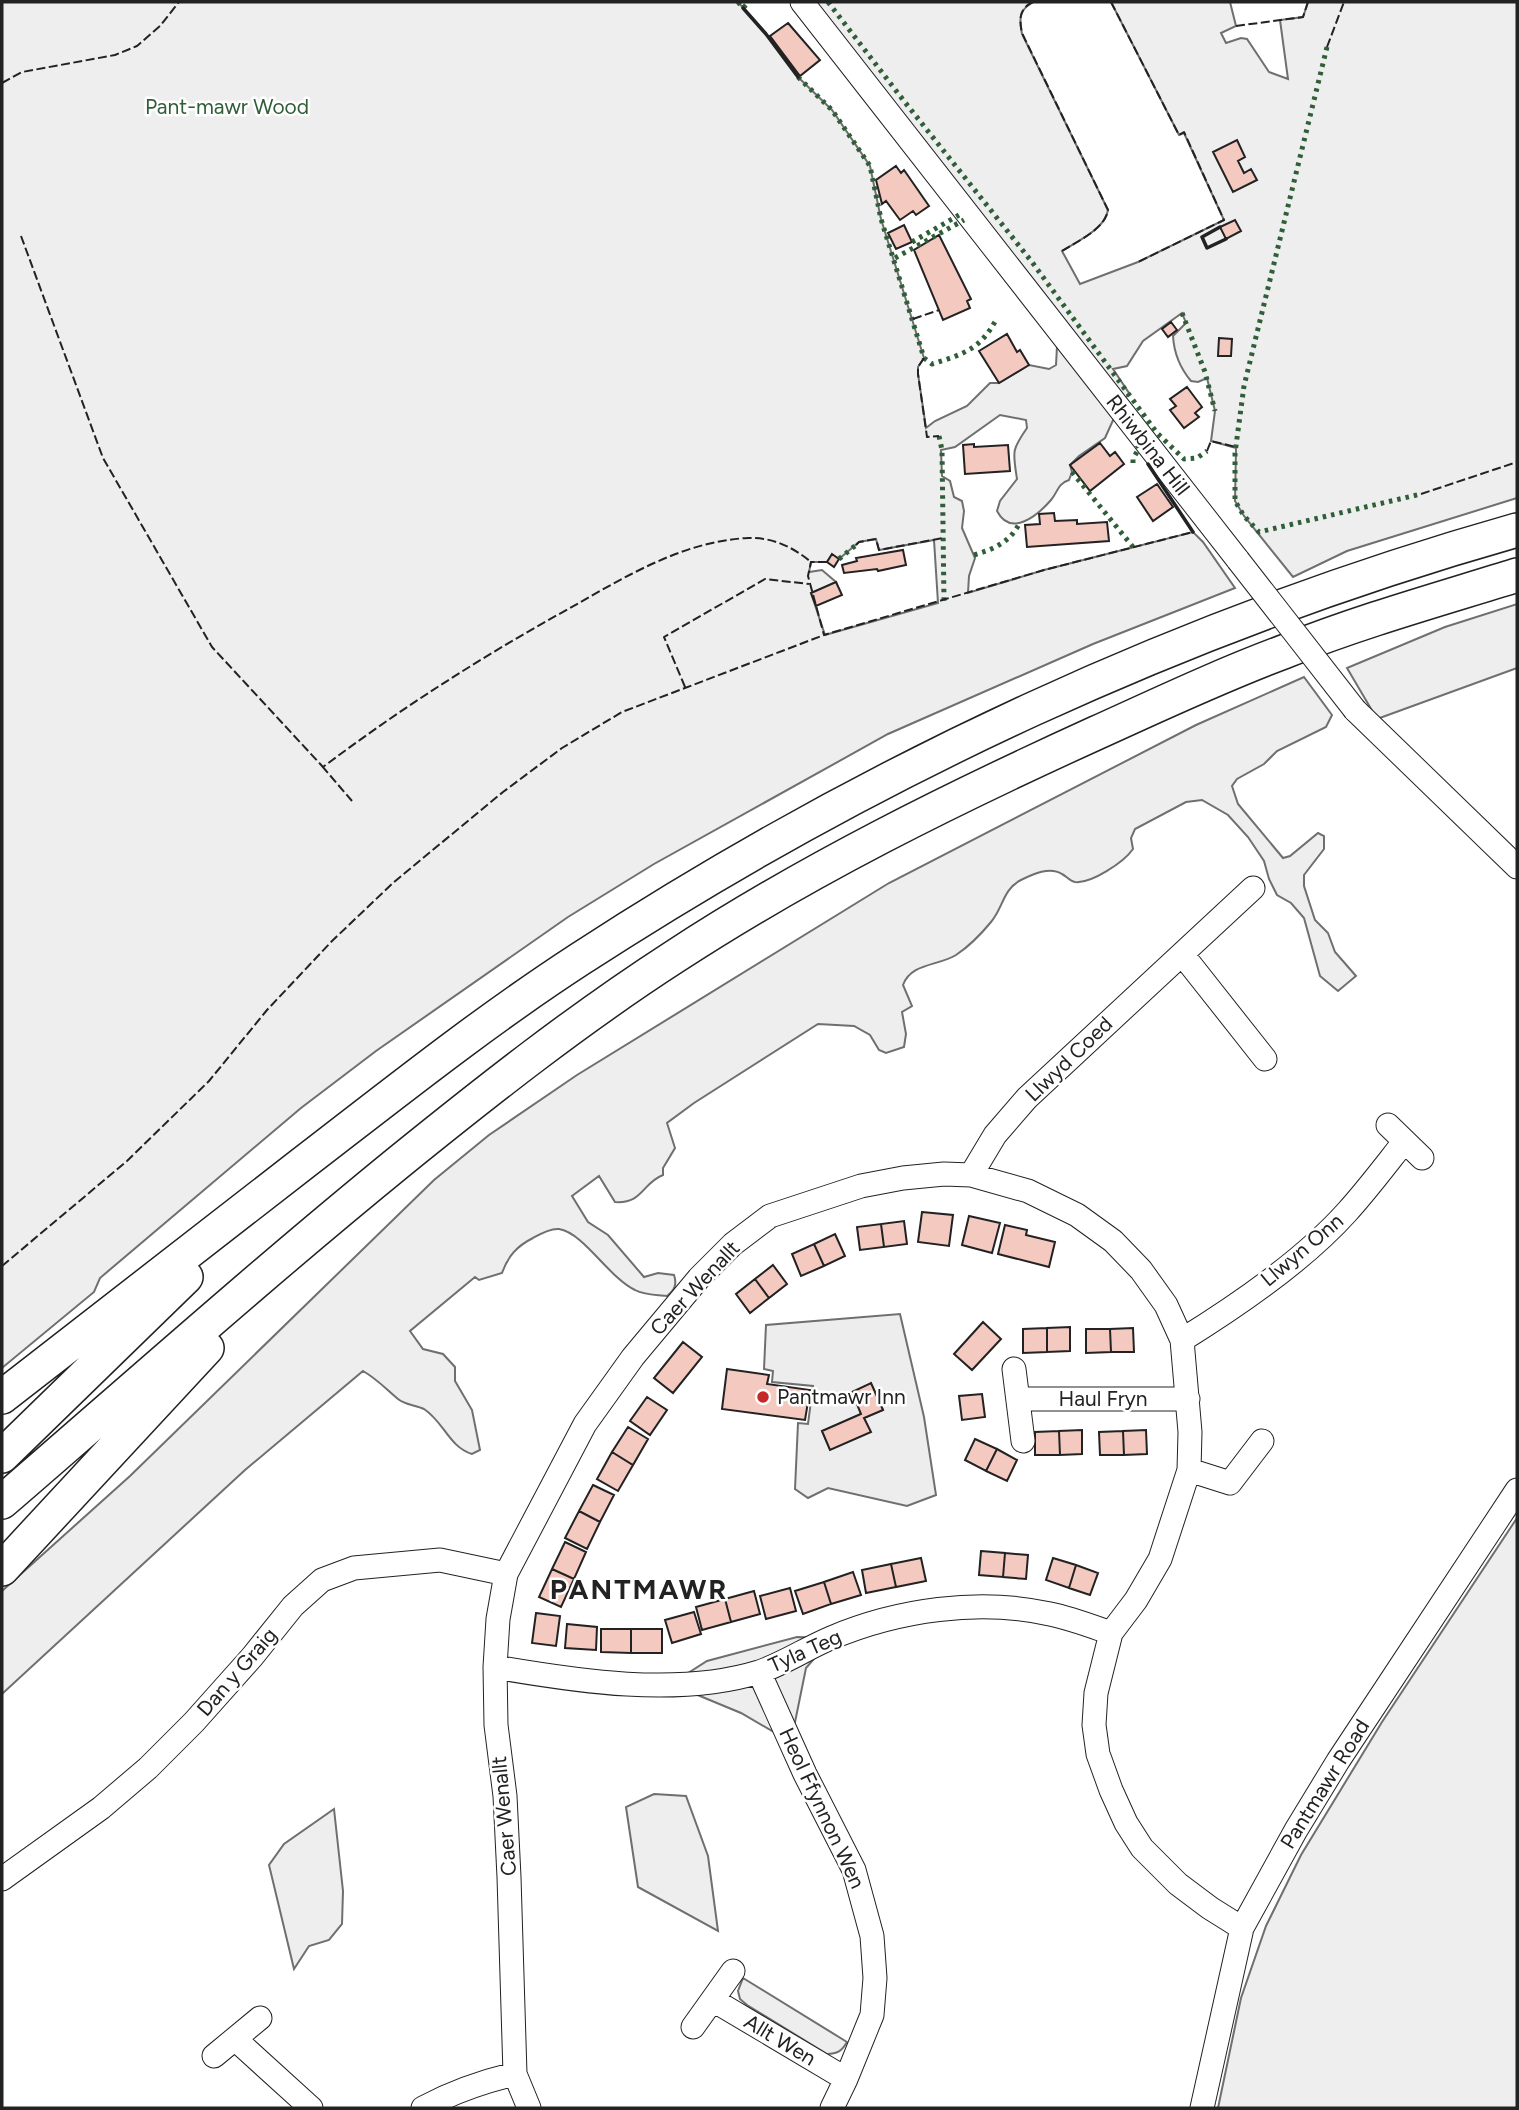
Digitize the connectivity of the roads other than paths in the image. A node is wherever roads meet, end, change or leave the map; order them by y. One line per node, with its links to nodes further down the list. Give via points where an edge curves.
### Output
1 (802, 2): 4 (street, Rhiwbina Hill, bridge, via 1355,710)
2 (1517, 530): 8 (highway, via 1259,614 972,736 696,886 580,959)
3 (1517, 575): 13 (highway, via 1286,651 1155,706 1007,774 785,889 673,957 562,1035)
4 (1517, 867)
5 (1253, 888): 6 (street, Llwyd Coed)
6 (1182, 954): 7 (street); 12 (street, Llwyd Coed, via 1027,1098 995,1135)
7 (1265, 1059)
8 (428, 1066): 16 (highway); 21 (highway, via 189,1275)
9 (1388, 1125): 10 (street)
10 (1405, 1142): 11 (street); 14 (street, Llwyn Onn, via 1346,1214 1292,1262)
11 (1422, 1158)
12 (971, 1175): 14 (street, Caer Wenallt, via 1028,1191 1077,1215 1113,1241 1166,1305); 26 (street, Caer Wenallt, via 903,1178 861,1186 771,1216 733,1244 666,1316 585,1424)
13 (318, 1228): 24 (highway); 25 (highway)
14 (1182, 1340): 18 (street, Caer Wenallt)
15 (1014, 1369): 17 (street)
16 (2, 1398)
17 (1019, 1399): 18 (street, Haul Fryn); 19 (street)
18 (1188, 1399): 22 (street, Caer Wenallt)
19 (1023, 1441)
20 (1262, 1441): 22 (street, via 1230,1483)
21 (2, 1456)
22 (1189, 1471): 27 (street, Caer Wenallt, via 1160,1559)
23 (1517, 1490): 31 (street, Pantmawr Road, via 1338,1761)
24 (2, 1502)
25 (2, 1569)
26 (506, 1574): 28 (street, Caer Wenallt); 30 (street, Dan y Graig, via 440,1560 354,1568 322,1580 293,1606 202,1713 148,1768)
27 (1111, 1633): 29 (street, Tyla Teg, via 1049,1613 967,1607 877,1622 832,1637); 31 (street, Caer Wenallt, via 1096,1693 1094,1725 1111,1790 1142,1848 1178,1884)
28 (495, 1667): 29 (street, Tyla Teg, via 584,1682 671,1684); 38 (street, Caer Wenallt, via 509,1877)
29 (759, 1672): 39 (street, Heol Ffynnon Wen, via 854,1870 872,1936 872,2015)
30 (2, 1879)
31 (1242, 1928): 44 (street, Pantmawr Road)
32 (733, 1971): 33 (street)
33 (713, 2000): 35 (street); 39 (street, Allt Wen)
34 (260, 2018): 36 (street)
35 (693, 2028)
36 (235, 2039): 37 (street); 40 (street)
37 (214, 2056)
38 (515, 2074): 41 (street, via 453,2092); 42 (street, Caer Wenallt)
39 (846, 2079): 43 (street, Heol Ffynnon Wen)
40 (311, 2108)
41 (423, 2108)
42 (528, 2108)
43 (832, 2108)
44 (1202, 2108)

